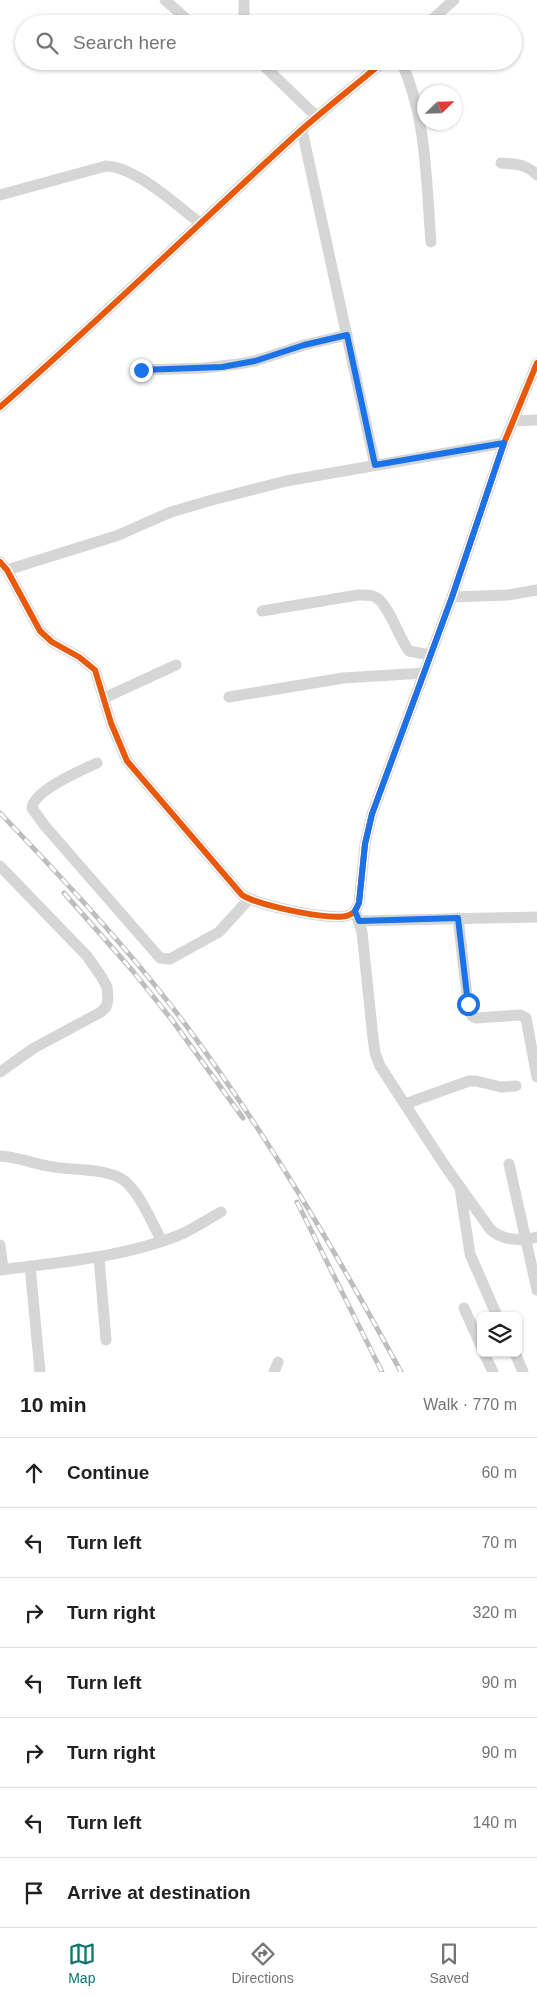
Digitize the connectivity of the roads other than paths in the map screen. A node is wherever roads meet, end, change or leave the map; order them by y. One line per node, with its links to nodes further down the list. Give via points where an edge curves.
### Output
1 (166, 0): 4 (street)
2 (244, 0): 5 (street)
3 (454, 0): 6 (street)
4 (182, 15)
5 (244, 15)
6 (437, 15)
7 (268, 70): 10 (street)
8 (373, 70): 10 (street)
9 (405, 70): 16 (street, via 420,120)
10 (317, 117): 11 (street)
11 (302, 130): 15 (street); 17 (street)
12 (501, 163): 13 (street, via 521,164 530,167)
13 (537, 175)
14 (0, 195): 15 (street, via 115,166 136,176)
15 (200, 223): 20 (street)
16 (431, 242)
17 (347, 335): 19 (street, via 222,367); 24 (street)
18 (537, 363): 22 (street)
19 (141, 370)
20 (0, 407)
21 (537, 420): 22 (street)
22 (513, 421): 23 (street)
23 (504, 443): 24 (street); 27 (street)
24 (375, 465): 25 (street, via 286,481 212,500 171,512 116,536)
25 (4, 566): 32 (street, via 40,631 93,667)
26 (537, 590): 27 (street, via 508,595)
27 (452, 597): 29 (street)
28 (262, 611): 29 (street, via 370,595 384,606 409,651)
29 (430, 655): 31 (street)
30 (176, 665): 32 (street)
31 (424, 674): 33 (street, via 343,678); 37 (street, via 372,814 365,844)
32 (104, 698): 36 (street, via 127,761)
33 (229, 698)
34 (97, 763): 36 (street, via 60,780 32,803 32,808 160,958 170,959 218,932)
35 (0, 866): 40 (street, via 87,956 102,976 108,1000 101,1012 34,1048)
36 (249, 899): 37 (street, via 320,916)
37 (357, 916): 39 (street); 43 (street, via 362,932 375,1053)
38 (537, 917): 39 (street)
39 (458, 918): 41 (street, via 472,1016 520,1015 526,1018)
40 (0, 1072)
41 (537, 1077)
42 (516, 1086): 43 (street, via 501,1087 469,1081)
43 (405, 1104): 46 (street)
44 (0, 1156): 49 (street, via 120,1177 131,1188)
45 (509, 1164): 48 (street)
46 (459, 1186): 48 (street, via 494,1234); 56 (street, via 470,1254)
47 (221, 1212): 49 (street)
48 (532, 1239): 54 (street)
49 (162, 1241): 51 (street)
50 (0, 1245): 53 (street)
51 (99, 1258): 52 (street); 58 (street)
52 (30, 1266): 53 (street); 61 (street)
53 (2, 1270)
54 (537, 1290)
55 (464, 1308): 57 (street)
56 (495, 1312)
57 (477, 1337)
58 (106, 1340)
59 (486, 1357): 62 (street)
60 (517, 1357): 63 (street)
61 (40, 1372)
62 (493, 1372)
63 (523, 1372)

